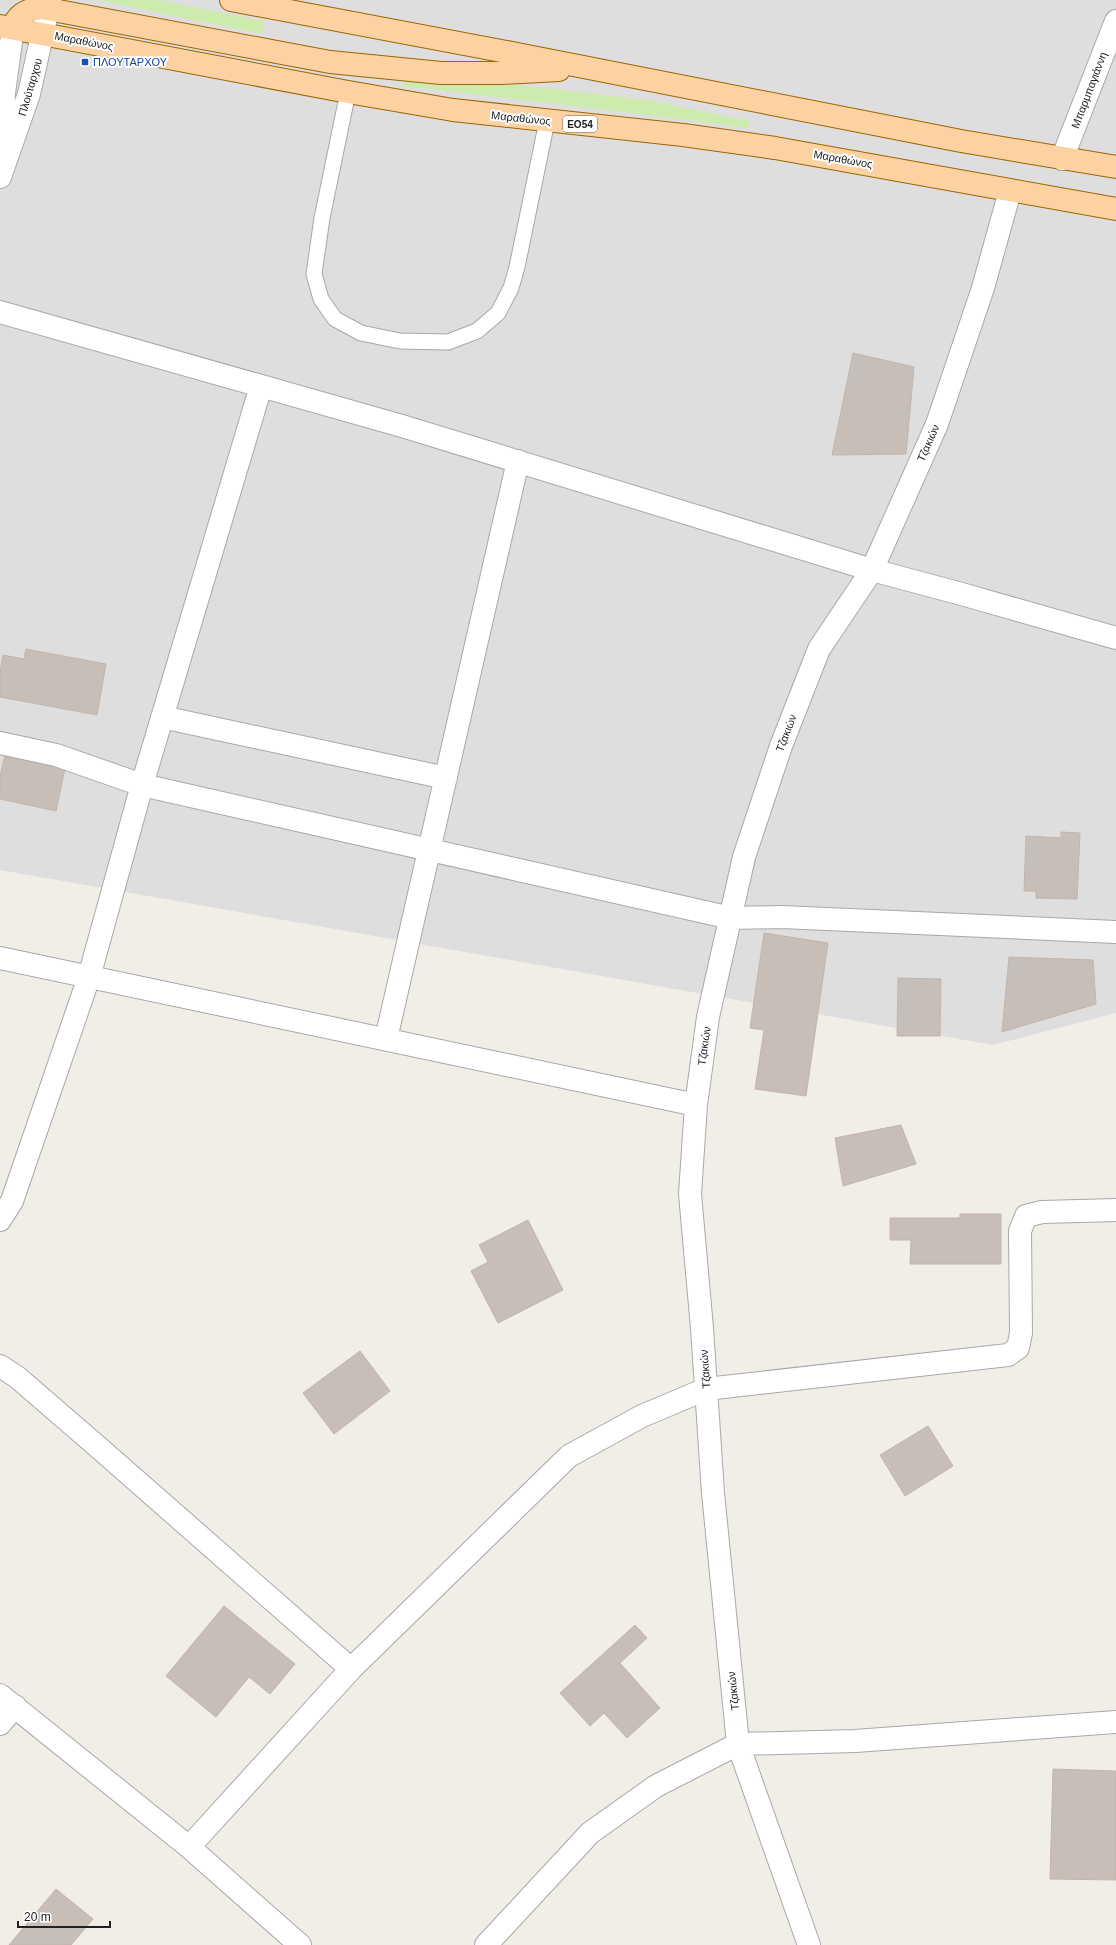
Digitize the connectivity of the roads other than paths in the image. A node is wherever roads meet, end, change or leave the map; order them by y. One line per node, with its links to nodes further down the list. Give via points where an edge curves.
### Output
1 (231, 0): 6 (main road)
2 (50, 4): 4 (main road, via 25,12); 5 (street, Πλούταρχου); 6 (main road, via 255,48 346,64 501,74)
3 (1116, 21): 9 (street, Μπαρμπαγιάννη)
4 (6, 27): 5 (main road, Μαραθώνος / ΕΟ54); 11 (street, Πλούταρχου)
5 (44, 33): 7 (main road, Μαραθώνος / ΕΟ54); 11 (street, Πλούταρχου, via 30,94)
6 (584, 67): 9 (main road)
7 (348, 92): 8 (main road, Μαραθώνος / ΕΟ54, via 460,111); 8 (lane, via 322,218 314,274 321,299 335,319 361,332 400,341 448,342 477,331 498,313 512,288)
8 (547, 121): 12 (main road, Μαραθώνος / ΕΟ54, via 683,135 776,148)
9 (1062, 159): 10 (main road)
10 (1116, 167)
11 (0, 174)
12 (1010, 190): 13 (main road, Μαραθώνος / ΕΟ54); 17 (street, Τζακιών, via 982,288 937,424)
13 (1116, 209)
14 (0, 312): 15 (street)
15 (261, 386): 16 (street); 19 (street)
16 (518, 461): 17 (street); 21 (street)
17 (872, 570): 18 (street); 24 (street, Τζακιών, via 819,649 781,746 744,858)
18 (1116, 638)
19 (162, 717): 21 (street); 22 (street)
20 (0, 743): 22 (street, via 56,755)
21 (446, 778): 23 (street)
22 (142, 785): 23 (street); 27 (street)
23 (429, 850): 24 (street); 28 (street)
24 (731, 918): 25 (street, via 782,917); 29 (street, Τζακιών, via 708,1017)
25 (1116, 932)
26 (0, 958): 27 (street)
27 (88, 977): 28 (street); 31 (street, via 12,1201)
28 (386, 1039): 29 (street)
29 (696, 1105): 33 (street, Τζακιών, via 690,1194)
30 (1116, 1210): 33 (street, via 1042,1212 1026,1216 1020,1231 1021,1333 1018,1348 1008,1355)
31 (0, 1220)
32 (0, 1366): 34 (street, via 17,1377)
33 (706, 1389): 34 (street, via 642,1416 569,1456); 38 (street, Τζακιών, via 713,1493)
34 (351, 1669): 39 (street)
35 (8, 1701): 37 (street); 39 (street)
36 (1116, 1722): 38 (street, via 855,1741)
37 (0, 1724)
38 (738, 1744): 41 (street, via 656,1786 590,1833); 42 (street, Τζακιών)
39 (188, 1847): 40 (street)
40 (300, 1945)
41 (486, 1945)
42 (809, 1945)

